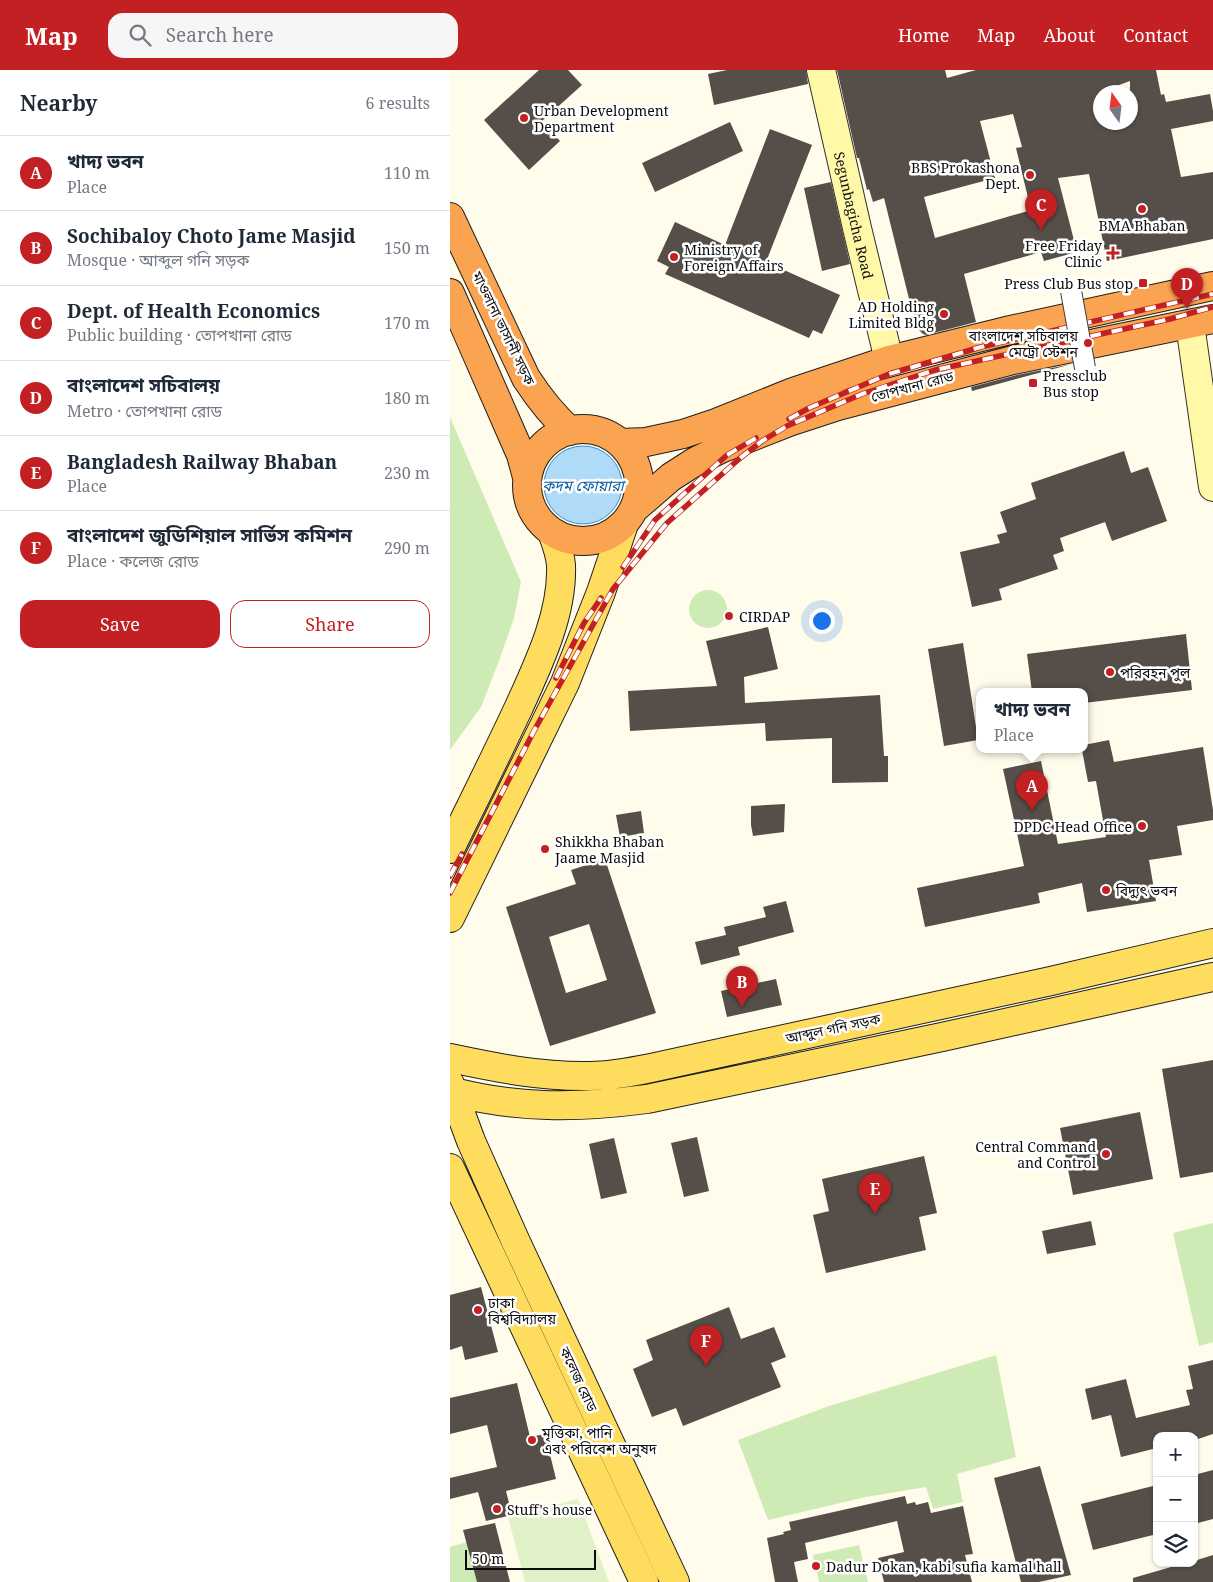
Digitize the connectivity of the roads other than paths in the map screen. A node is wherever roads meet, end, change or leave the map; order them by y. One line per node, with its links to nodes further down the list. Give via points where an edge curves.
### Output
1 (821, 70): 8 (street, Segunbagicha Road)
2 (450, 217): 11 (highway, মাওলানা ভাসানী সড়ক, via 526,378 542,403)
3 (1213, 286): 7 (highway)
4 (1071, 291): 10 (street, bridge)
5 (450, 293): 13 (highway, via 521,455)
6 (1202, 322): 9 (highway, তোপখানা রোড); 14 (street)
7 (1006, 332): 8 (highway); 9 (highway)
8 (889, 360): 12 (highway, via 683,434 646,442)
9 (1013, 360): 15 (highway, তোপখানা রোড, via 838,406 723,448 672,477)
10 (1085, 368)
11 (570, 431): 12 (highway, via 593,430); 13 (highway, via 550,440 539,450)
12 (620, 443): 15 (highway, via 635,462 640,486)
13 (527, 477): 16 (highway, via 531,508)
14 (1213, 487)
15 (629, 516): 16 (highway, via 614,532 590,541 570,540); 18 (main road, via 565,683)
16 (552, 532): 17 (main road, via 561,565 552,627 502,743)
17 (450, 849)
18 (450, 918)
19 (1213, 943): 21 (main road, আব্দুল গনি সড়ক, via 622,1073 540,1075)
20 (1213, 977): 22 (main road, via 647,1098 605,1104 535,1106 481,1099)
21 (450, 1058)
22 (451, 1089): 25 (main road, কলেজ রোড, via 516,1242)
23 (450, 1168): 24 (main road, কলেজ রোড)
24 (644, 1582)
25 (674, 1582)

